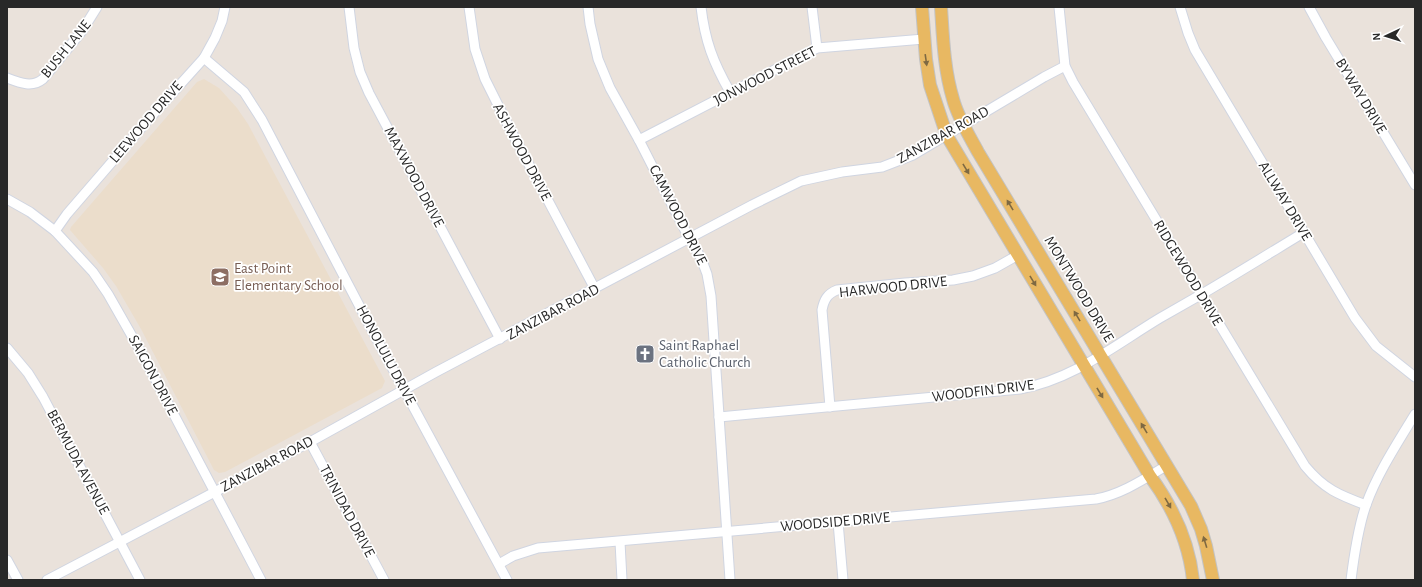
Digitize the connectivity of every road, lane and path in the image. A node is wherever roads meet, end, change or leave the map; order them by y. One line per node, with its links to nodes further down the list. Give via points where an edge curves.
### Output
1 (97, 7): 17 (street, BUSH LANE, via 82,31 43,79 30,85)
2 (225, 7): 15 (street, LEEWOOD DRIVE, via 222,22)
3 (349, 7): 30 (street, MAXWOOD DRIVE, via 354,48 369,94)
4 (469, 7): 28 (street, ASHWOOD DRIVE, via 475,49 485,79)
5 (588, 7): 21 (street, CAMWOOD DRIVE, via 598,59 610,88)
6 (701, 7): 18 (street, via 703,27 713,60)
7 (812, 7): 14 (street)
8 (922, 7): 13 (main road)
9 (941, 7): 19 (main road, MONTWOOD DRIVE, via 947,76 953,100)
10 (1059, 7): 16 (street, RIDGEWOOD DRIVE)
11 (1180, 7): 25 (street, ALLWAY DRIVE, via 1195,50)
12 (1309, 7): 22 (street, BYWAY DRIVE)
13 (924, 39): 14 (street, JONWOOD STREET); 20 (main road, one-way to 20, via 930,85)
14 (817, 48): 18 (street, JONWOOD STREET)
15 (204, 58): 24 (street, LEEWOOD DRIVE, via 67,214); 35 (street, HONOLULU DRIVE, via 244,92 262,120)
16 (1065, 66): 19 (street, ZANZIBAR ROAD); 29 (street, RIDGEWOOD DRIVE)
17 (7, 78)
18 (730, 92): 21 (street, JONWOOD STREET)
19 (964, 126): 20 (street, ZANZIBAR ROAD); 32 (main road, MONTWOOD DRIVE, one-way to 19)
20 (947, 136): 26 (street, ZANZIBAR ROAD, via 913,156 893,164 824,175 801,182); 27 (main road, one-way to 27)
21 (639, 140): 26 (street, CAMWOOD DRIVE)
22 (1415, 185)
23 (7, 199): 24 (street, SAIGON DRIVE)
24 (55, 231): 42 (street, SAIGON DRIVE, via 93,272 108,294)
25 (1303, 233): 29 (street, WOODFIN DRIVE); 34 (street, ALLWAY DRIVE, via 1364,331 1386,355)
26 (689, 238): 28 (street, ZANZIBAR ROAD); 38 (street, CAMWOOD DRIVE, via 701,258 709,284)
27 (1018, 255): 33 (main road, one-way to 33); 36 (street, HARWOOD DRIVE, via 995,268 972,276 953,280 837,290 828,296 822,310)
28 (595, 289): 30 (street, ZANZIBAR ROAD)
29 (1201, 295): 32 (street, WOODFIN DRIVE); 43 (street, RIDGEWOOD DRIVE, via 1311,474 1339,496)
30 (500, 340): 35 (street, ZANZIBAR ROAD)
31 (7, 348): 46 (street, BERMUDA AVENUE, via 28,372 43,397)
32 (1101, 356): 33 (street, WOODFIN DRIVE); 40 (main road, MONTWOOD DRIVE, one-way to 32)
33 (1084, 366): 36 (street, WOODFIN DRIVE, via 1065,376 1020,389); 41 (main road, one-way to 41)
34 (1415, 377)
35 (405, 390): 39 (street, ZANZIBAR ROAD); 49 (street, HONOLULU DRIVE)
36 (830, 406): 38 (street, WOODFIN DRIVE)
37 (1415, 414): 43 (street, via 1392,452)
38 (719, 417): 45 (street, CAMWOOD DRIVE)
39 (310, 442): 42 (street, ZANZIBAR ROAD); 54 (street, TRINIDAD DRIVE)
40 (1166, 466): 41 (street, WOODSIDE DRIVE); 60 (main road, MONTWOOD DRIVE, one-way to 40, via 1201,529 1191,506)
41 (1150, 476): 44 (street, WOODSIDE DRIVE, via 1119,492 1096,499); 59 (main road, one-way to 59, via 1171,508 1182,534)
42 (214, 492): 46 (street, ZANZIBAR ROAD); 53 (street, SAIGON DRIVE)
43 (1366, 505): 61 (street)
44 (838, 522): 45 (street, WOODSIDE DRIVE); 58 (street)
45 (726, 531): 47 (street, WOODSIDE DRIVE); 57 (street, CAMWOOD DRIVE)
46 (120, 541): 51 (street, ZANZIBAR ROAD); 52 (street, BERMUDA AVENUE)
47 (620, 542): 49 (street, WOODSIDE DRIVE, via 538,548 513,556); 56 (street)
48 (7, 560): 50 (street)
49 (499, 564): 55 (street, HONOLULU DRIVE)
50 (18, 580)
51 (47, 580)
52 (140, 580)
53 (261, 580)
54 (384, 580)
55 (507, 580)
56 (622, 580)
57 (730, 580)
58 (843, 580)
59 (1193, 580)
60 (1213, 580)
61 (1351, 580)

